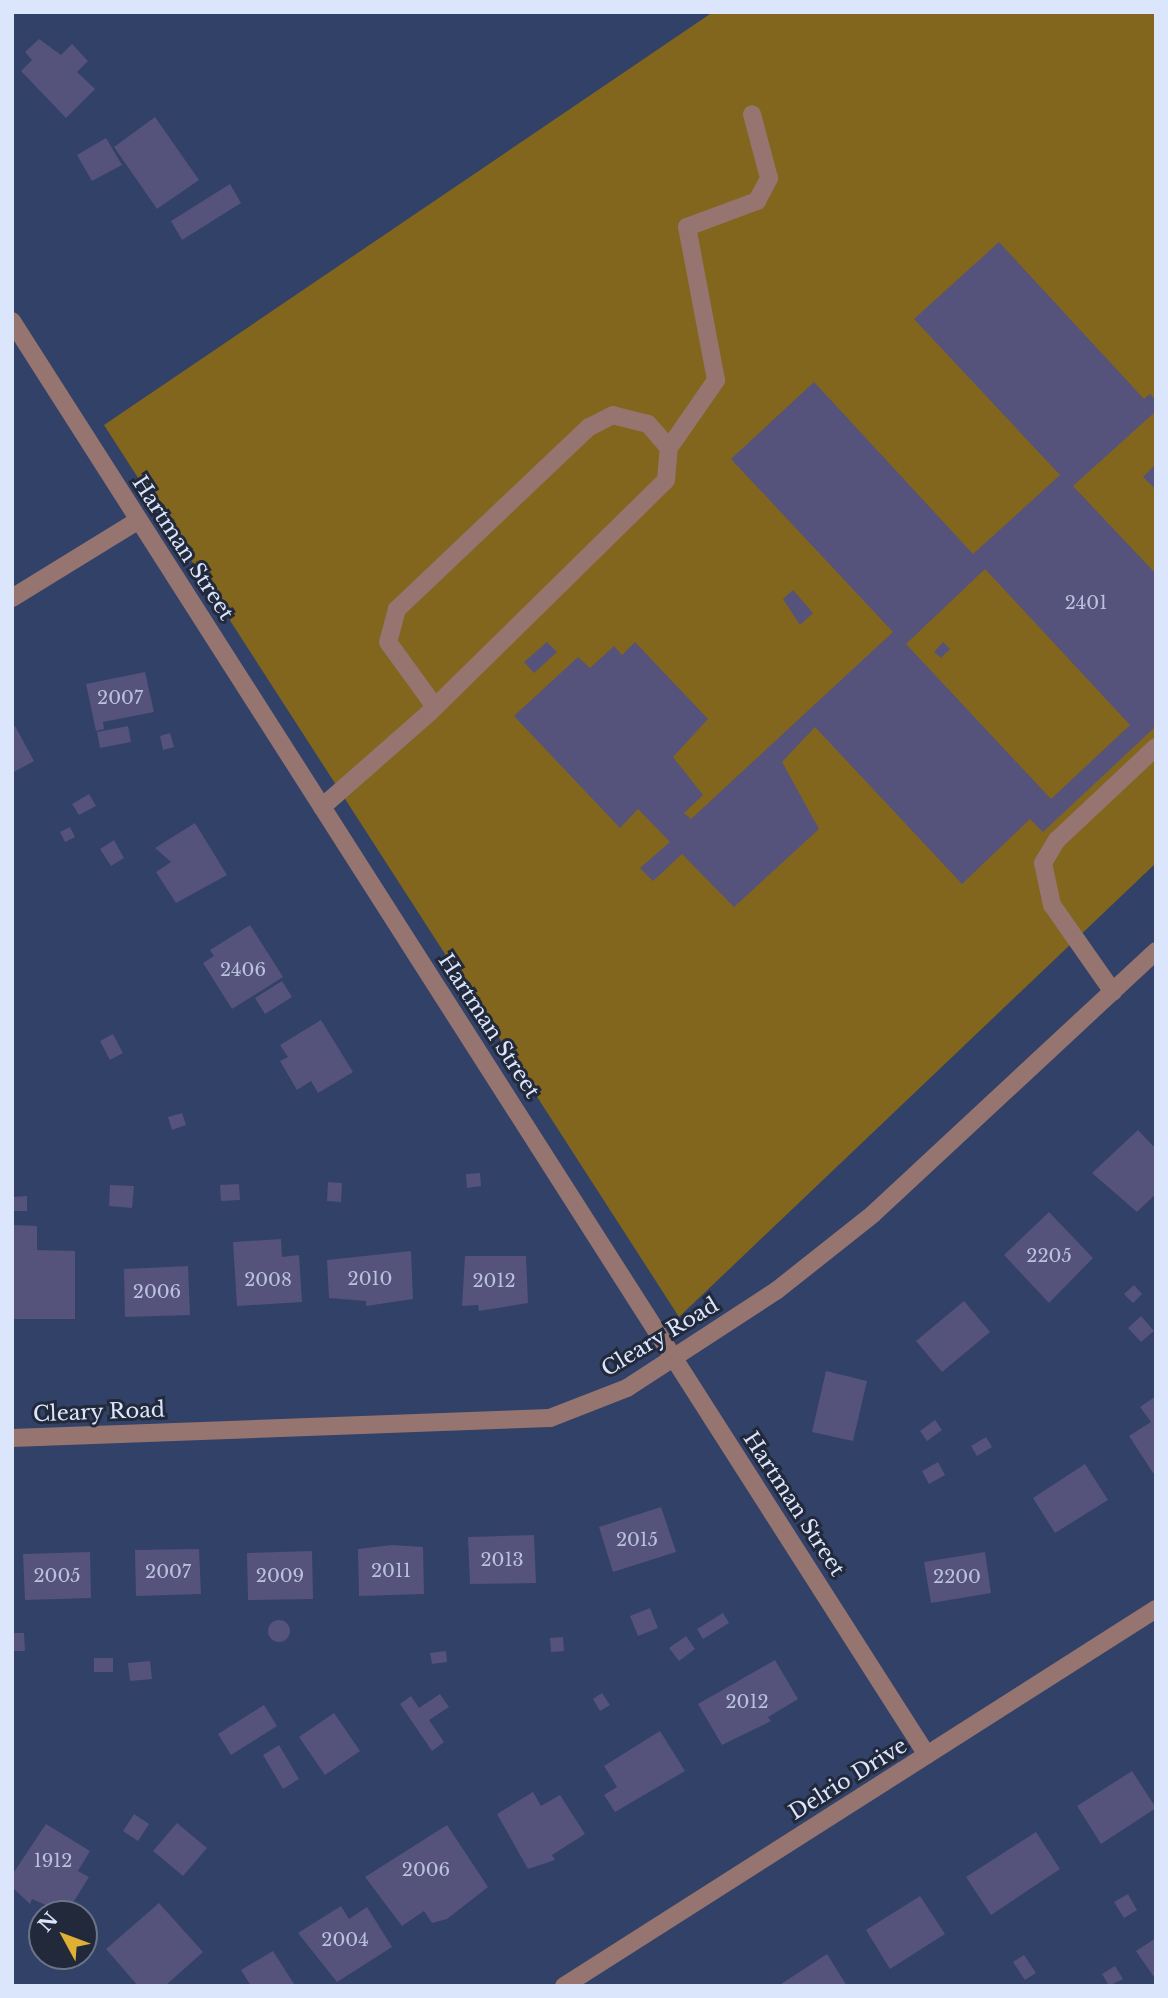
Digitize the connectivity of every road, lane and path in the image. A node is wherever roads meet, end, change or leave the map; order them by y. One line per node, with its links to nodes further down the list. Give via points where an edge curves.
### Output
1 (752, 114): 3 (street, via 769,177 757,201 687,227 716,380)
2 (12, 321): 4 (street, Hartman Street)
3 (669, 449): 6 (street, via 666,480); 6 (street, via 648,424 612,415 589,427 397,609 388,642)
4 (137, 521): 5 (street); 8 (street, Hartman Street)
5 (12, 598)
6 (435, 707): 8 (street)
7 (1156, 747): 10 (street, via 1057,839 1044,863 1052,905)
8 (322, 807): 11 (street, Hartman Street)
9 (1156, 951): 10 (street, Cleary Road)
10 (1113, 992): 11 (street, Cleary Road, via 873,1214 776,1291)
11 (673, 1357): 12 (street, Cleary Road, via 627,1388 550,1418); 14 (street, Hartman Street)
12 (12, 1438)
13 (1156, 1609): 14 (street, Delrio Drive)
14 (927, 1755): 15 (street, Delrio Drive)
15 (564, 1986)

